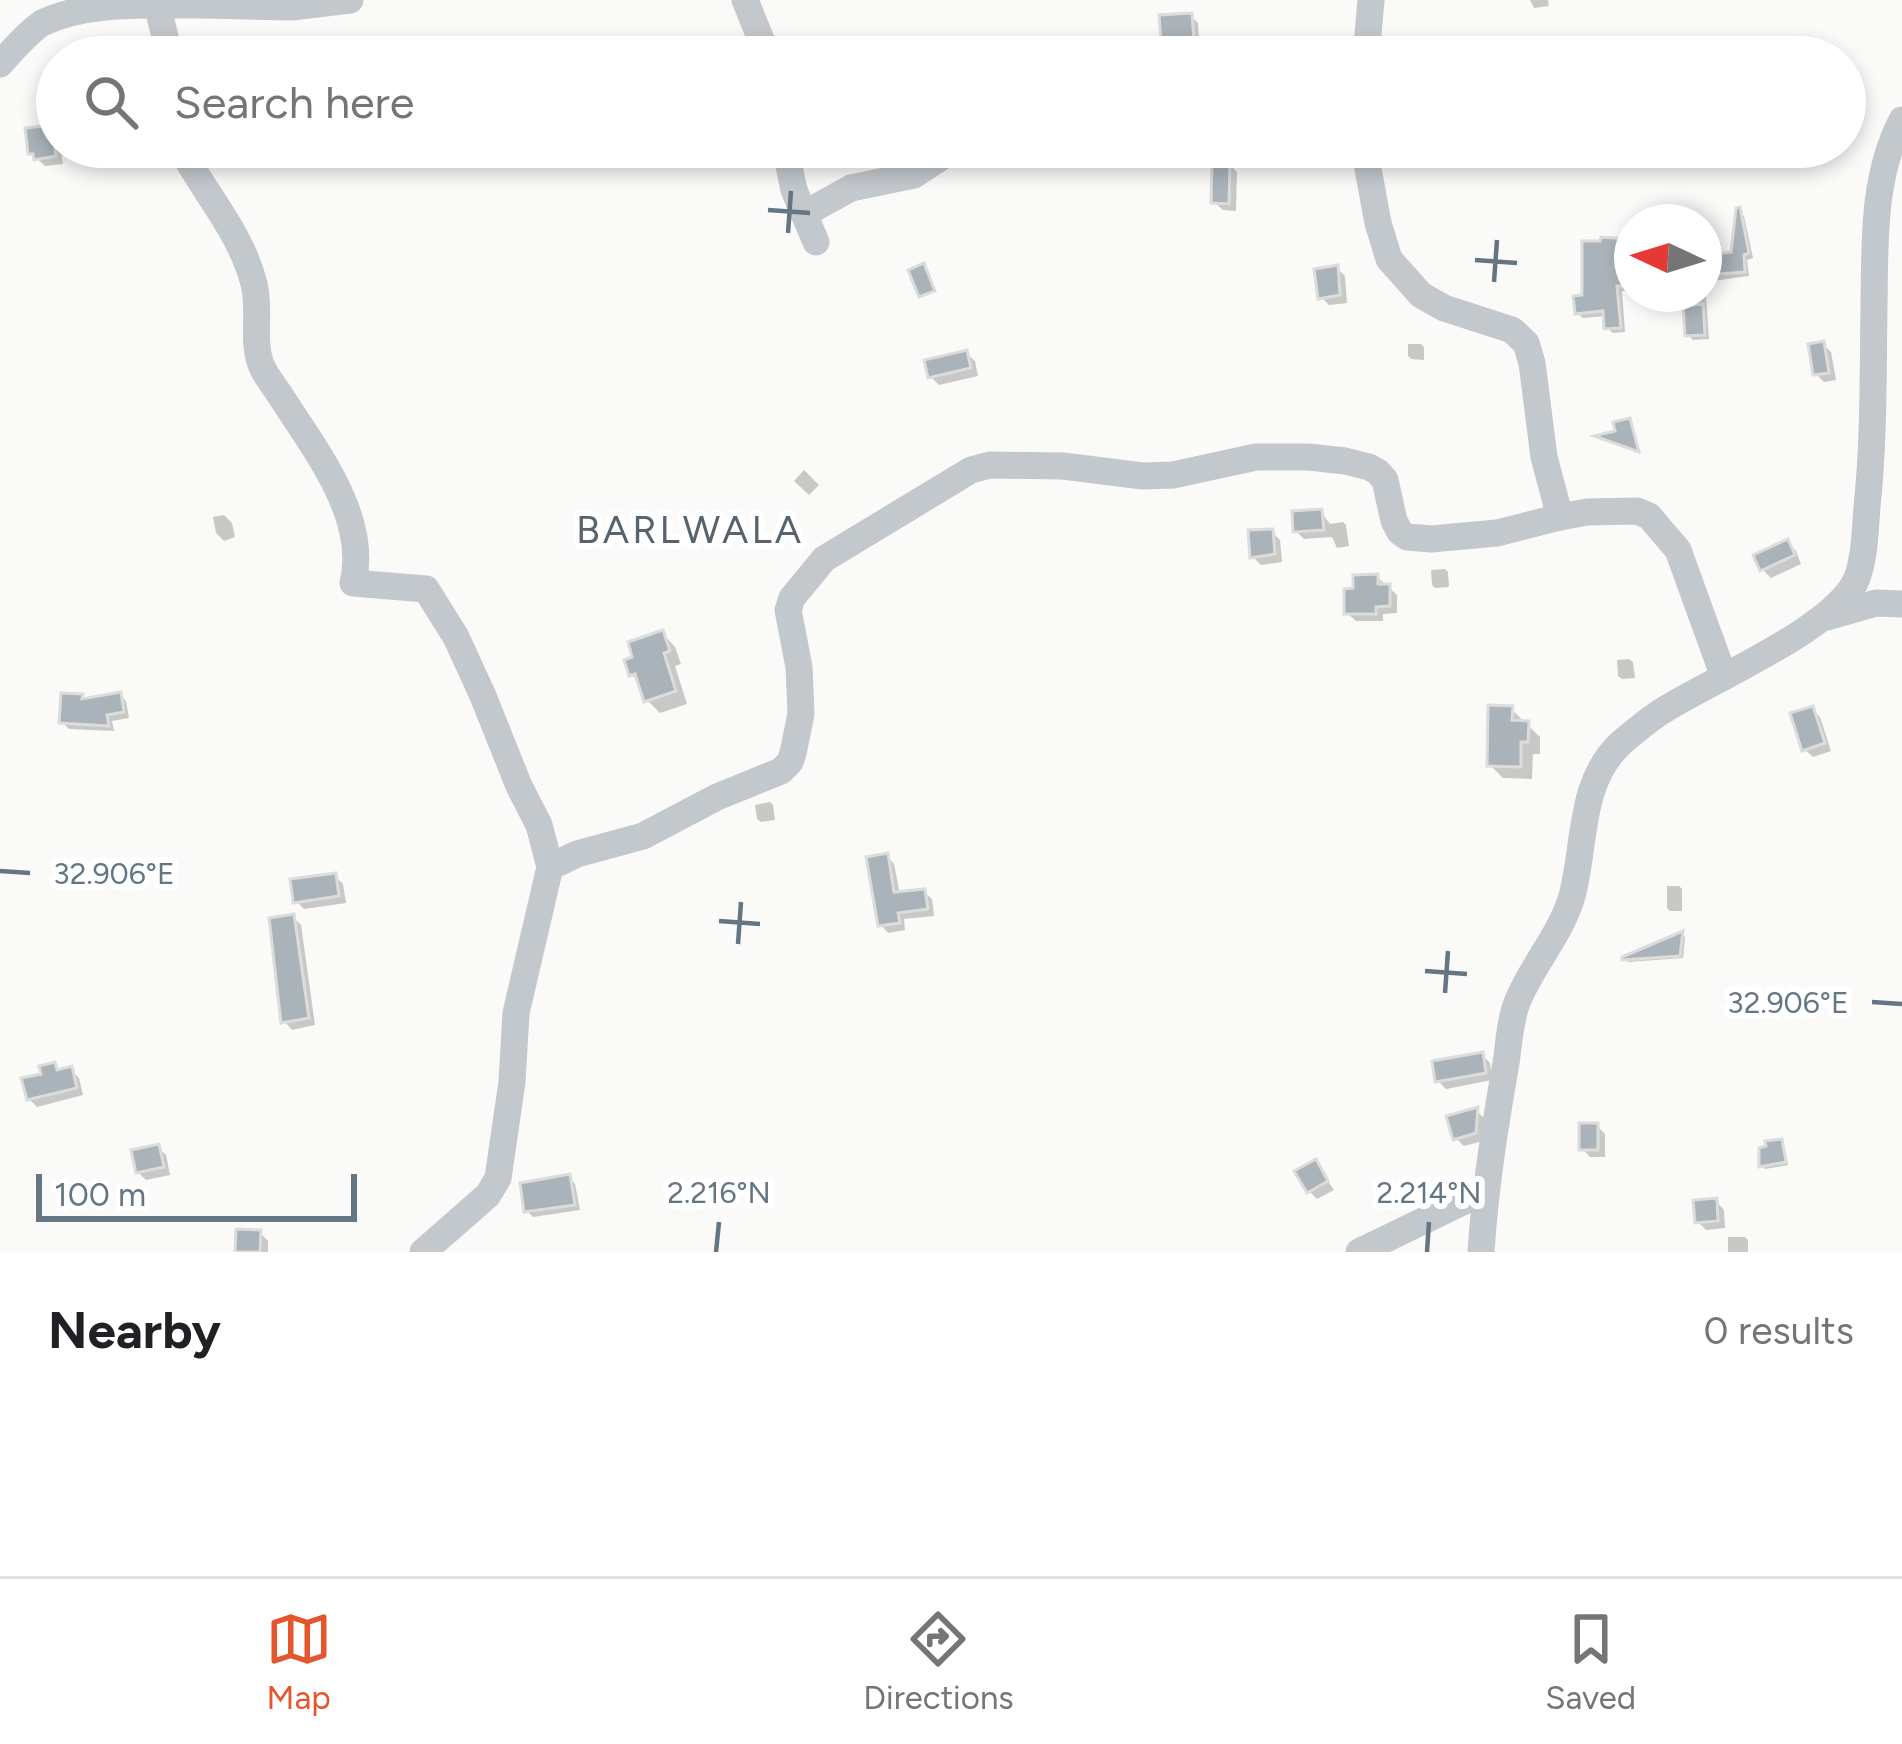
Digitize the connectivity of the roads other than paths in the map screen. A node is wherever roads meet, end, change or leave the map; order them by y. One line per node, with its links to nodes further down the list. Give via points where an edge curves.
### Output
1 (350, 0): 4 (street)
2 (745, 0): 7 (street)
3 (1371, 0): 8 (street)
4 (205, 3): 5 (street)
5 (157, 4): 6 (street); 9 (street, via 73,10 45,21)
6 (165, 36)
7 (760, 36)
8 (1368, 36)
9 (0, 64)
10 (1902, 120): 19 (street, via 1880,182 1862,560 1852,589)
11 (191, 168): 21 (street, via 240,240 255,285 261,365 349,517 353,583 426,589 483,696)
12 (789, 168): 15 (street)
13 (925, 168): 15 (street, via 851,188)
14 (1368, 168): 17 (street, via 1389,259 1421,295 1512,330 1526,344)
15 (804, 214): 16 (street)
16 (816, 242)
17 (1560, 517): 20 (street, via 1649,516 1678,550); 21 (street, via 1498,532 1407,537 1378,472 1309,457 1256,457 1173,475 1063,466 971,470 824,560 792,598 801,714 781,771 643,836)
18 (1902, 604): 19 (street)
19 (1827, 617): 20 (street)
20 (1724, 676): 22 (street, via 1661,711 1595,776 1564,920 1516,1004)
21 (550, 867): 23 (street, via 515,1013 498,1178)
22 (1485, 1191): 24 (street); 25 (street)
23 (423, 1252)
24 (1359, 1252)
25 (1481, 1252)

